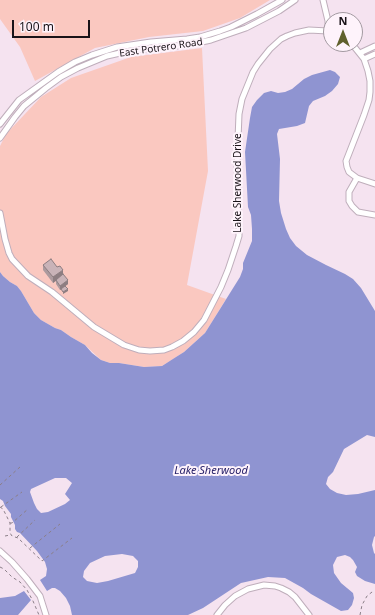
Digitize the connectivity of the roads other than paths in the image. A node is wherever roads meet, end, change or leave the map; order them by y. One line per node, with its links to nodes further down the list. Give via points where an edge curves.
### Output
1 (282, 0): 10 (street, East Potrero Road, via 231,27 214,33 187,39 117,47 75,62 19,100)
2 (295, 0): 11 (street, East Potrero Road, via 246,28 211,40 129,51 107,56 78,68 56,81 24,106)
3 (322, 0): 4 (street)
4 (325, 12)
5 (323, 31): 14 (street, Lake Sherwood Drive, via 309,30 281,39 253,72 239,114 239,236 221,287 204,320 183,341 164,350 139,350 124,345 94,327 52,292 28,276 12,258)
6 (375, 46): 7 (street)
7 (360, 53): 9 (street)
8 (375, 54): 9 (street)
9 (364, 59): 12 (street, via 370,81 369,100 346,161 349,172)
10 (0, 124)
11 (0, 138)
12 (357, 178): 13 (street); 15 (street, via 349,192 349,201 358,212)
13 (375, 184)
14 (0, 213)
15 (375, 215)
16 (0, 551): 17 (street, via 40,596)
17 (46, 615)
18 (217, 615): 19 (street, via 235,596 264,585 275,586 289,592)
19 (309, 615)

